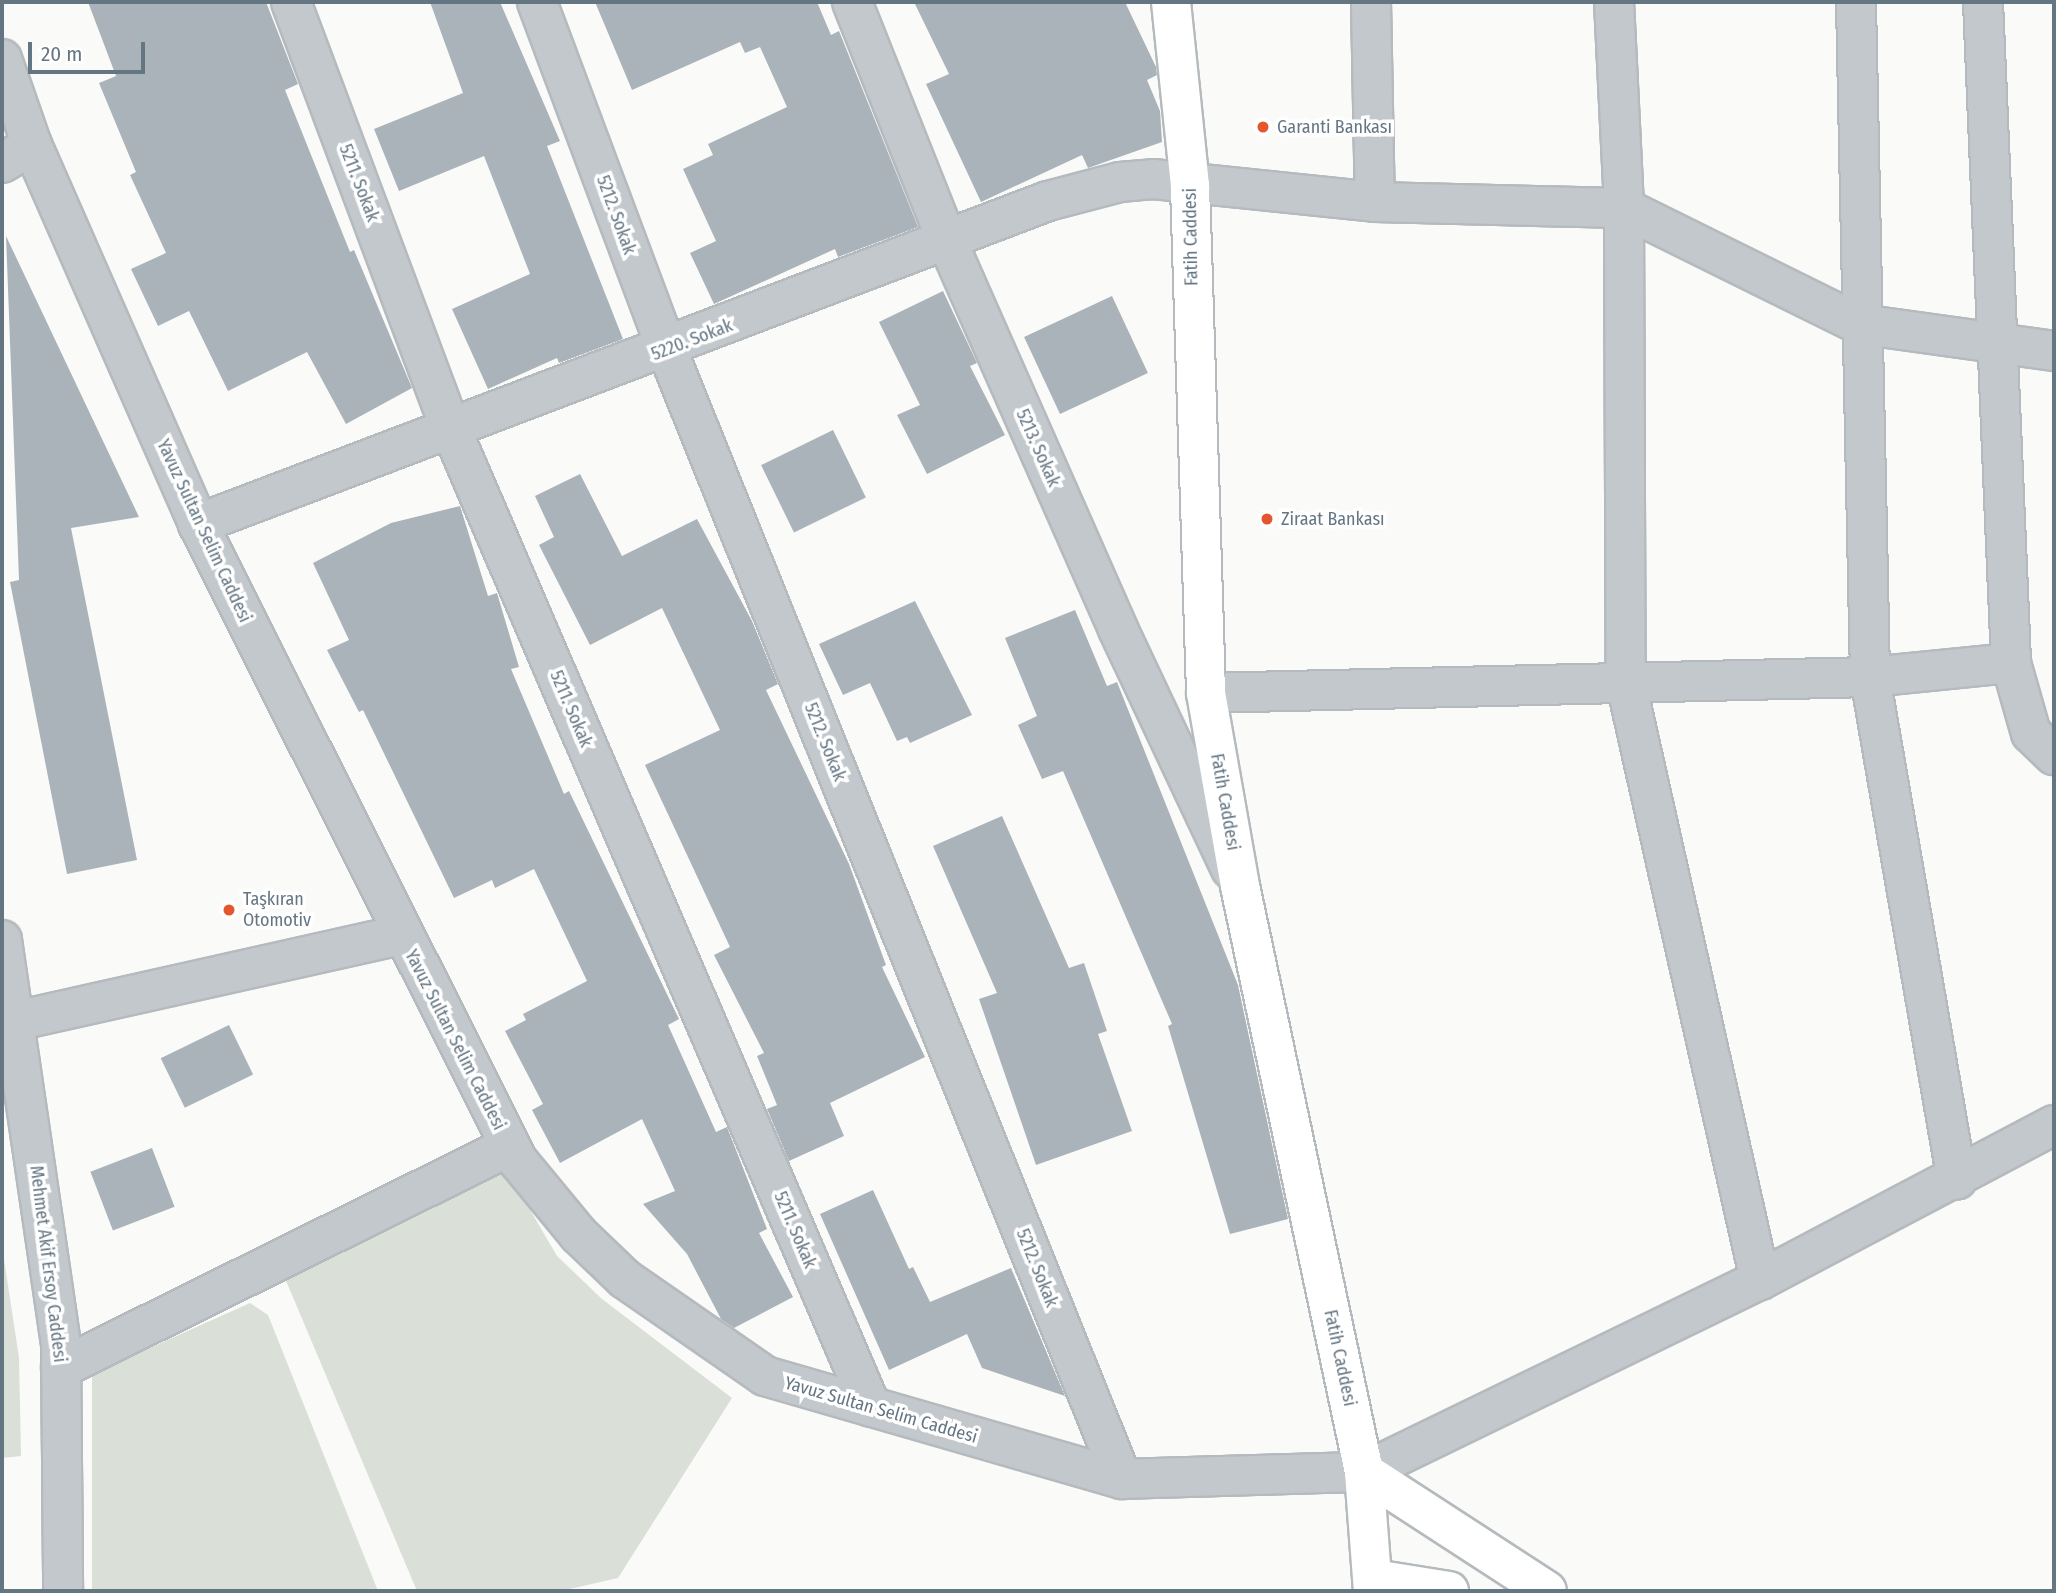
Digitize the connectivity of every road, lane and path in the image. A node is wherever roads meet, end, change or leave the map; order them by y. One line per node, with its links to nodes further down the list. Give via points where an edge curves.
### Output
1 (291, 2): 19 (street, 5211. Sokak)
2 (537, 2): 17 (street, 5212. Sokak)
3 (852, 2): 14 (street, 5213. Sokak)
4 (1371, 2): 12 (street)
5 (1614, 2): 13 (street)
6 (1856, 2): 15 (street)
7 (1983, 2): 16 (street)
8 (1168, 7): 11 (main road, Fatih Caddesi)
9 (2, 59): 10 (street, Yavuz Sultan Selim Caddesi)
10 (17, 154): 20 (street, Yavuz Sultan Selim Caddesi)
11 (1191, 186): 12 (street, 5220. Sokak); 14 (street, 5220. Sokak, via 1153,179 1085,189); 24 (main road, Fatih Caddesi)
12 (1375, 202): 13 (street, 5220. Sokak)
13 (1624, 208): 15 (street); 23 (street)
14 (947, 241): 17 (street, 5220. Sokak); 26 (street, 5213. Sokak, via 1118,629)
15 (1859, 324): 16 (street); 22 (street)
16 (2001, 346): 18 (street); 21 (street)
17 (667, 350): 19 (street, 5220. Sokak); 37 (street, 5212. Sokak)
18 (2054, 351)
19 (451, 429): 20 (street, 5220. Sokak); 35 (street, 5211. Sokak)
20 (198, 524): 27 (street, Yavuz Sultan Selim Caddesi)
21 (2011, 663): 22 (street); 25 (street, via 2031,733)
22 (1870, 677): 23 (street); 32 (street)
23 (1626, 683): 24 (street); 33 (street)
24 (1206, 693): 26 (main road, Fatih Caddesi)
25 (2054, 755)
26 (1240, 887): 36 (main road, Fatih Caddesi)
27 (401, 935): 29 (street); 31 (street, Yavuz Sultan Selim Caddesi)
28 (2, 940): 29 (street, Mehmet Akif Ersoy Caddesi)
29 (8, 1023): 34 (street, Mehmet Akif Ersoy Caddesi)
30 (2054, 1125): 32 (street)
31 (510, 1146): 34 (street); 35 (street, Yavuz Sultan Selim Caddesi, via 579,1235 680,1320 765,1376)
32 (1957, 1180): 33 (street)
33 (1760, 1280): 36 (street)
34 (61, 1368): 39 (street, Mehmet Akif Ersoy Caddesi)
35 (871, 1407): 37 (street, Yavuz Sultan Selim Caddesi)
36 (1364, 1472): 37 (street, Yavuz Sultan Selim Caddesi); 38 (main road, Fatih Caddesi); 41 (main road)
37 (1122, 1479)
38 (1373, 1585): 40 (main road)
39 (64, 1591)
40 (1449, 1591)
41 (1547, 1591)

